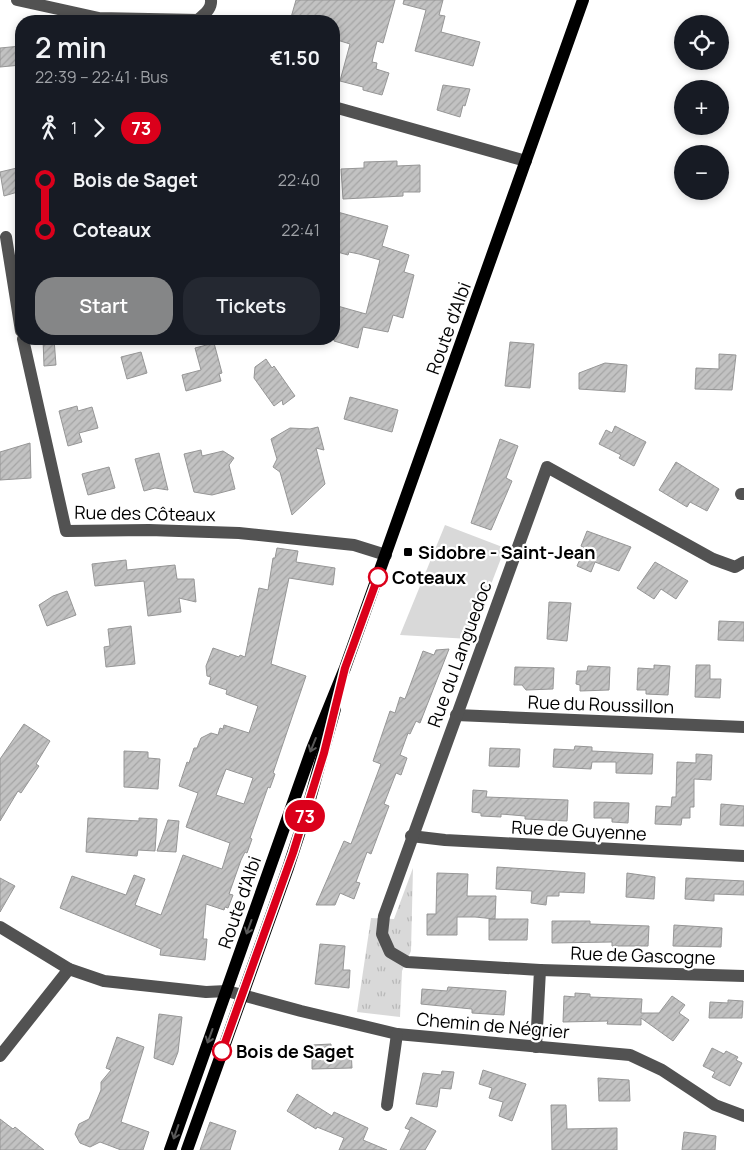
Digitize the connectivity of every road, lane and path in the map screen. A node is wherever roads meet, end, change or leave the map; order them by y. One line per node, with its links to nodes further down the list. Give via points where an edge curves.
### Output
1 (17, 0): 4 (street)
2 (211, 0): 5 (street)
3 (583, 0): 7 (main road, Route d'Albi)
4 (85, 15)
5 (203, 15)
6 (340, 109): 7 (street)
7 (526, 161): 11 (main road, Route d'Albi)
8 (6, 237): 9 (street)
9 (15, 293)
10 (24, 345): 11 (street, Rue des Côteaux, via 66,531 239,533 354,545)
11 (386, 555): 13 (main road, Route d'Albi)
12 (744, 562): 14 (street, Rue du Languedoc, via 735,567 713,559 546,467)
13 (345, 668): 23 (main road, Route d'Albi, one-way to 23, via 312,749); 24 (main road, Route d'Albi, via 307,810)
14 (456, 715): 15 (street, Rue du Roussillon); 16 (street, Rue du Languedoc)
15 (744, 727)
16 (411, 836): 17 (street, Rue de Guyenne); 19 (street, Rue du Languedoc, via 384,916 382,934)
17 (744, 856)
18 (0, 927): 20 (street, Chemin de Négrier)
19 (390, 952): 21 (street, Rue de Gascogne, via 408,962)
20 (69, 969): 23 (street, Chemin de Négrier, via 104,981 206,992); 27 (street)
21 (540, 970): 22 (street, Rue de Gascogne); 26 (street)
22 (744, 976)
23 (228, 991): 24 (street, Chemin de Négrier); 30 (main road, Route d'Albi, one-way to 30)
24 (244, 994): 25 (street, Chemin de Négrier, via 301,1012); 31 (main road, Route d'Albi)
25 (397, 1034): 26 (street, Chemin de Négrier); 28 (street)
26 (536, 1047): 29 (street, Chemin de Négrier, via 630,1055 662,1070 714,1105)
27 (0, 1056)
28 (388, 1105)
29 (744, 1116)
30 (170, 1150)
31 (187, 1150)

